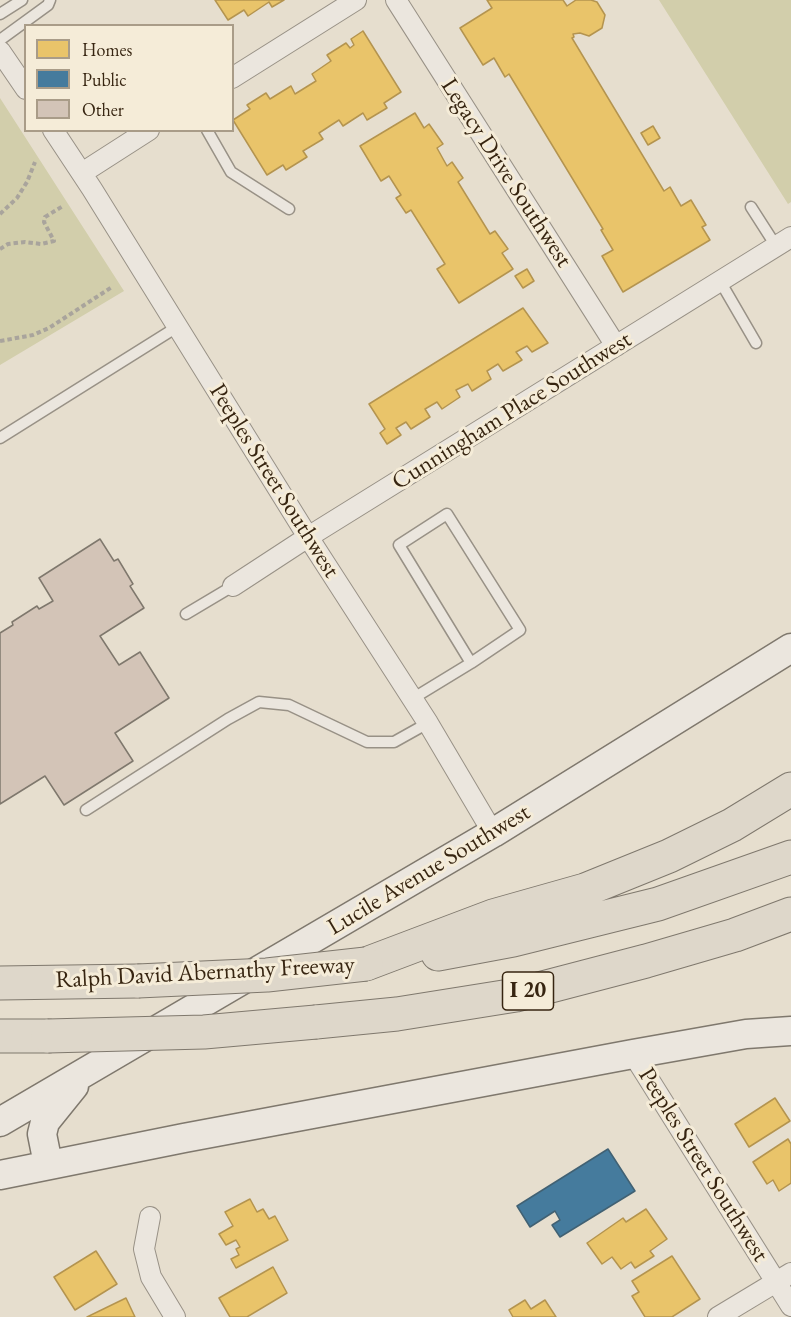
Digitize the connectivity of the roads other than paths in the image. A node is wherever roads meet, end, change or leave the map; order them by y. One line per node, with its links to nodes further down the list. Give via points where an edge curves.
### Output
1 (22, 0): 5 (lane)
2 (50, 0): 6 (lane)
3 (356, 0): 8 (street)
4 (401, 2): 20 (street, Legacy Drive Southwest)
5 (0, 14)
6 (0, 40)
7 (0, 51): 9 (street)
8 (234, 77)
9 (24, 86)
10 (54, 132): 13 (street, Peeples Street Southwest)
11 (146, 132): 13 (street)
12 (208, 132): 15 (lane, via 231,172)
13 (82, 173): 18 (street, Peeples Street Southwest)
14 (751, 207): 16 (lane)
15 (289, 209)
16 (783, 242): 17 (street, Cunningham Place Southwest)
17 (720, 281): 19 (lane); 20 (street, Cunningham Place Southwest)
18 (177, 327): 21 (lane); 22 (street, Peeples Street Southwest)
19 (756, 343)
20 (616, 346): 22 (street, Cunningham Place Southwest)
21 (0, 438)
22 (308, 537): 23 (street, Cunningham Place Southwest); 27 (street, Peeples Street Southwest)
23 (233, 586): 24 (lane)
24 (186, 614)
25 (791, 648): 31 (street, Lucile Avenue Southwest)
26 (471, 663): 26 (lane, via 520,630 447,514 399,545); 27 (lane)
27 (412, 699): 28 (street, Peeples Street Southwest)
28 (428, 723): 30 (lane, via 394,742 367,742 289,705 259,702); 31 (street, Peeples Street Southwest)
29 (791, 789): 36 (highway, via 732,825 669,856 585,890 493,916)
30 (86, 810)
31 (493, 833): 41 (street, Lucile Avenue Southwest)
32 (791, 857): 36 (highway, Ralph David Abernathy Freeway / I 20, via 648,907 513,940)
33 (791, 914): 35 (highway, I 20)
34 (791, 929): 35 (highway)
35 (735, 935): 39 (highway, I 20, bridge, via 516,995 408,1012 204,1032)
36 (366, 964): 37 (highway, Ralph David Abernathy Freeway / I 20, bridge, via 267,975)
37 (0, 983)
38 (791, 1031): 40 (street, via 746,1034)
39 (0, 1036)
40 (633, 1054): 43 (street); 46 (street, Peeples Street Southwest)
41 (87, 1070): 42 (street, Lucile Avenue Southwest); 43 (street, via 45,1122 42,1134)
42 (0, 1122)
43 (48, 1164): 44 (street)
44 (0, 1175)
45 (150, 1217): 48 (street, via 144,1250 150,1277)
46 (783, 1277): 47 (street, Peeples Street Southwest); 49 (street)
47 (791, 1306)
48 (175, 1317)
49 (718, 1317)

